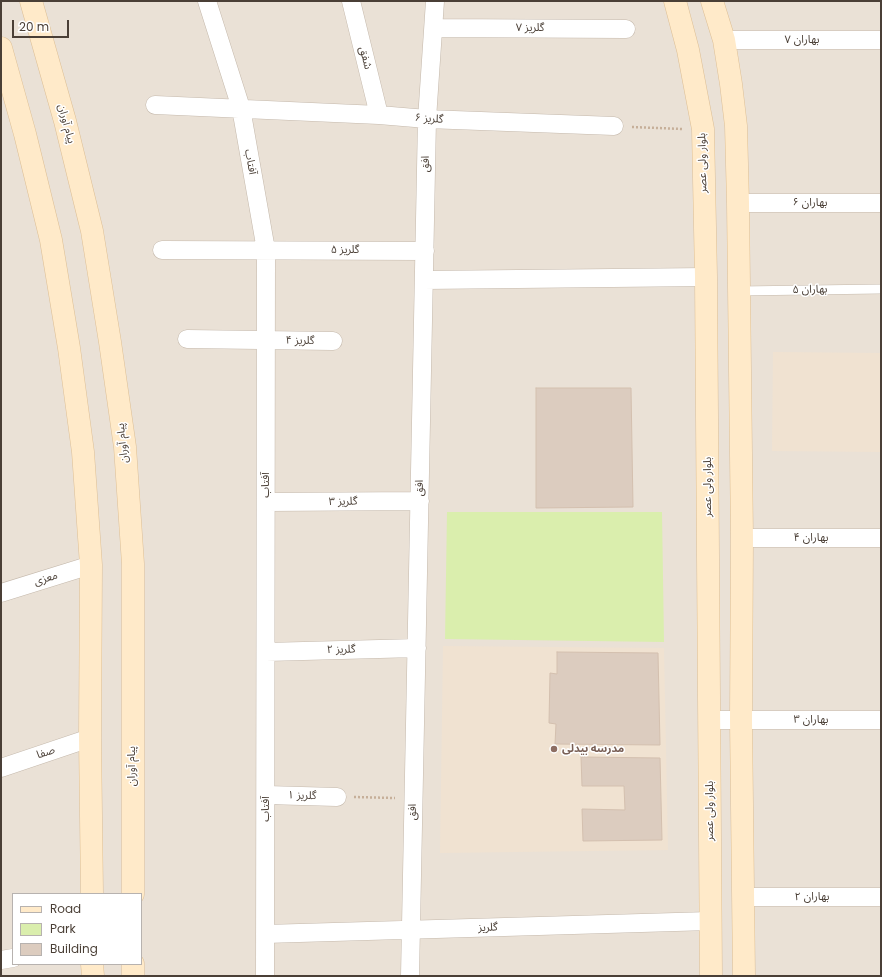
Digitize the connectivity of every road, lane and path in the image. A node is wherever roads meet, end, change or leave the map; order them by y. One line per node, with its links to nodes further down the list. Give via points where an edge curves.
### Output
1 (31, 1): 48 (main road, پیام آوران, via 66,121 92,231 125,447 133,564)
2 (207, 1): 14 (street, آفتاب)
3 (351, 1): 15 (street, شفق)
4 (435, 1): 7 (street, افق)
5 (675, 1): 18 (main road, بلوار ولی عصر, via 688,50)
6 (712, 1): 9 (main road)
7 (434, 28): 8 (street, گلریز ۷); 16 (street, افق)
8 (626, 29)
9 (724, 40): 10 (street, بهاران ۷); 19 (main road, via 736,126)
10 (881, 40)
11 (1, 48): 12 (main road)
12 (5, 78): 35 (main road, via 25,134 51,240 83,452)
13 (156, 105): 14 (street, گلریز ۶)
14 (241, 108): 15 (street, گلریز ۶); 22 (street, آفتاب)
15 (379, 115): 16 (street, گلریز ۶)
16 (427, 120): 17 (street, گلریز ۶); 23 (street, افق)
17 (614, 126): 18 (path)
18 (703, 129): 24 (main road, بلوار ولی عصر)
19 (738, 203): 20 (street, بهاران ۶); 27 (main road)
20 (881, 203)
21 (162, 250): 22 (street, گلریز ۵)
22 (266, 250): 23 (street, گلریز ۵); 29 (street, آفتاب)
23 (425, 251): 25 (street, افق)
24 (706, 277): 25 (street); 39 (main road, بلوار ولی عصر)
25 (424, 280): 31 (street, افق)
26 (881, 289): 27 (lane, بهاران ۵)
27 (739, 291): 33 (main road)
28 (187, 339): 29 (street, گلریز ۴)
29 (266, 340): 30 (street, گلریز ۴); 32 (street, آفتاب)
30 (333, 341)
31 (420, 501): 32 (street, گلریز ۳); 37 (street, افق)
32 (266, 502): 38 (street, آفتاب)
33 (742, 538): 34 (street, بهاران ۴); 40 (main road)
34 (881, 538)
35 (91, 566): 36 (street, معزی); 42 (main road)
36 (1, 593)
37 (417, 648): 38 (street, گلریز ۲); 46 (street, افق)
38 (266, 652): 44 (street, آفتاب)
39 (709, 720): 40 (street, بهاران ۳); 51 (main road, بلوار ولی عصر)
40 (741, 720): 41 (street, بهاران ۳); 49 (main road)
41 (881, 720)
42 (90, 738): 43 (street, صفا); 47 (main road)
43 (1, 768)
44 (266, 795): 45 (street, گلریز ۱); 53 (street, آفتاب)
45 (337, 797): 46 (path)
46 (413, 798): 52 (street, افق)
47 (92, 893)
48 (133, 893)
49 (744, 897): 50 (street, بهاران ۲); 63 (main road)
50 (881, 897)
51 (710, 921): 52 (street, گلریز); 62 (main road, بلوار ولی عصر)
52 (411, 930): 53 (street, گلریز); 61 (street, افق)
53 (266, 934): 60 (street, آفتاب)
54 (12, 958): 55 (street)
55 (1, 960)
56 (92, 965): 58 (main road)
57 (133, 965): 59 (main road)
58 (92, 976)
59 (133, 976)
60 (265, 976)
61 (410, 976)
62 (711, 976)
63 (744, 976)

